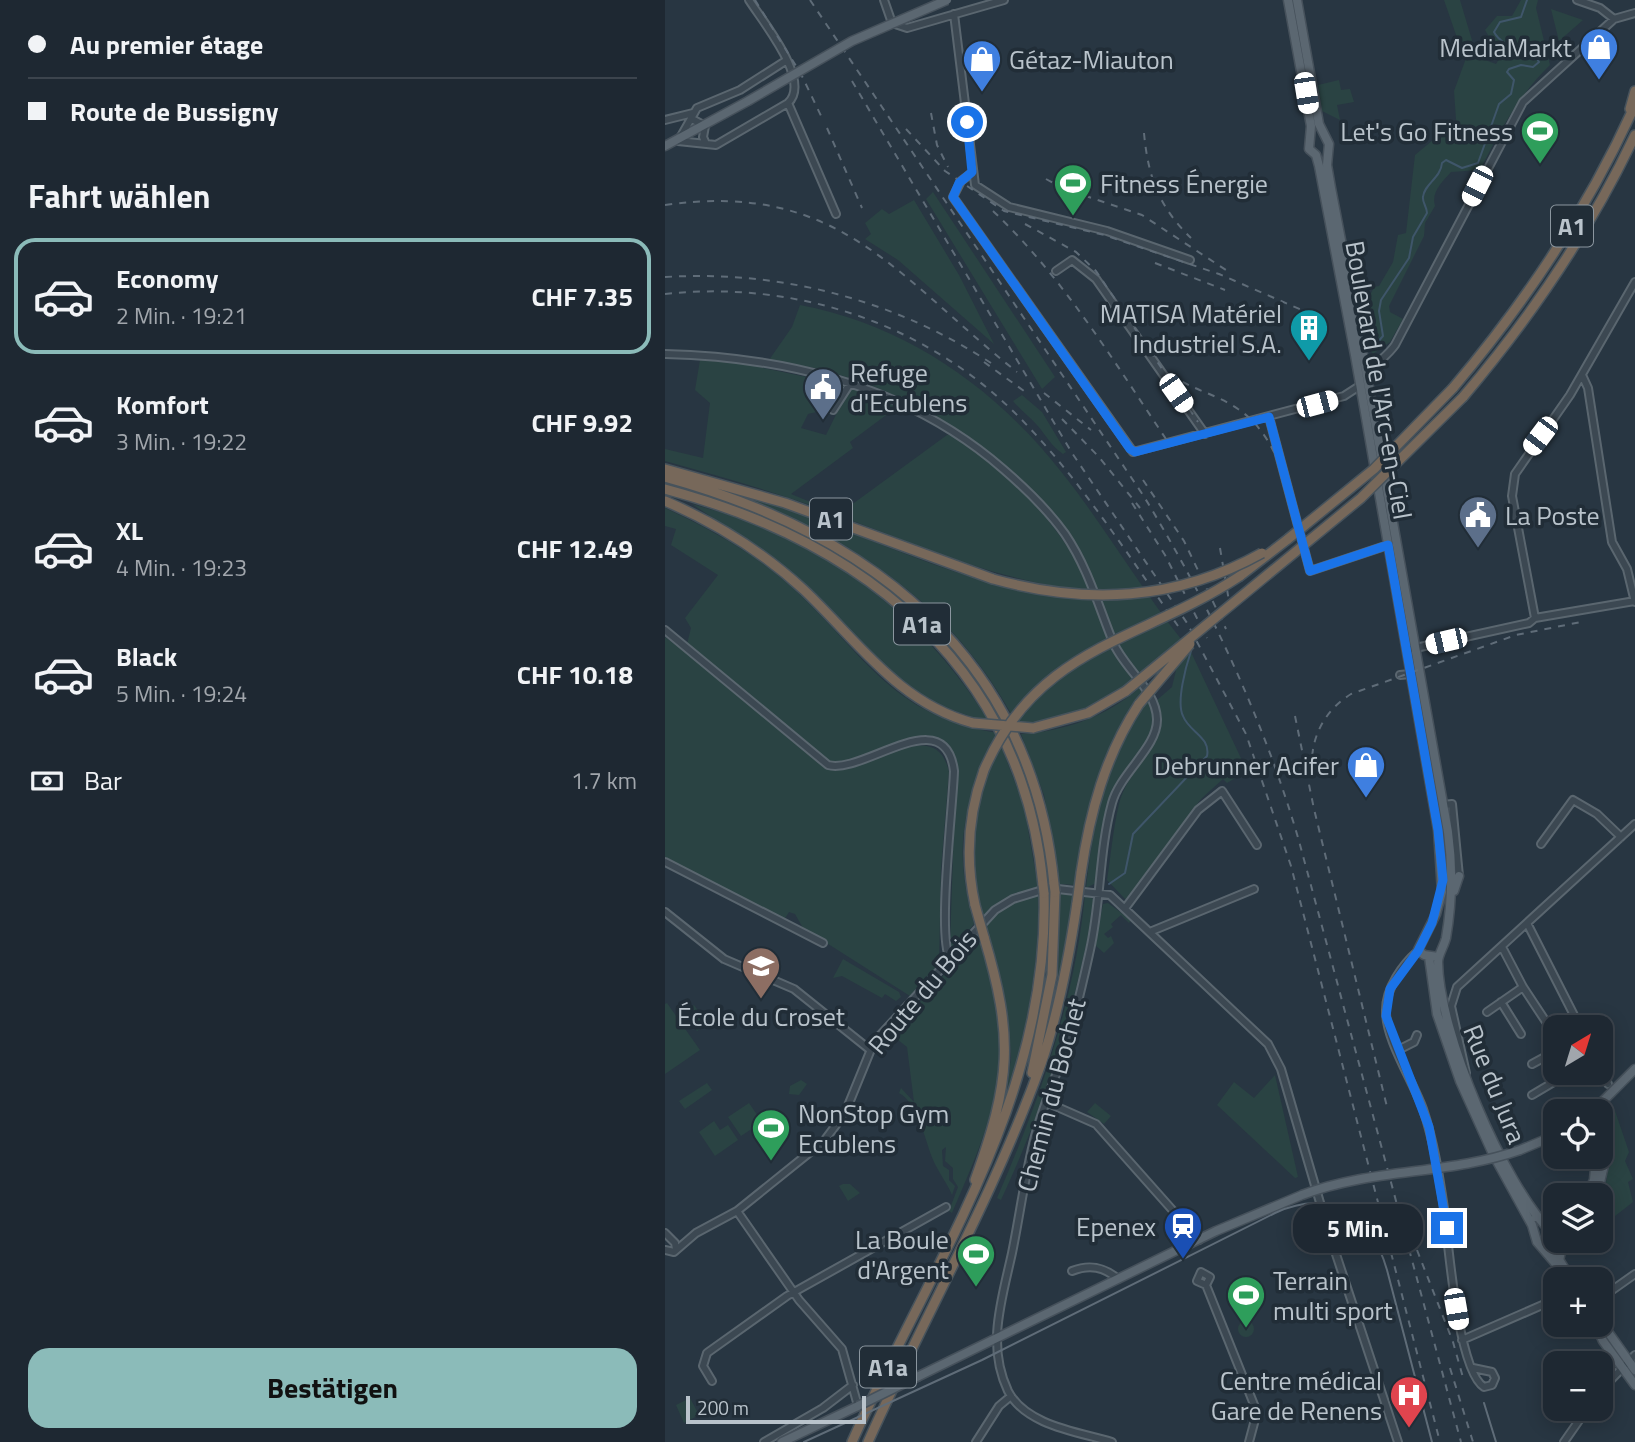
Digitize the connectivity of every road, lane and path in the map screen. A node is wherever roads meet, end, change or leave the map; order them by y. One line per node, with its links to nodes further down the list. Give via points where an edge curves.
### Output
1 (749, 0): 11 (street)
2 (884, 0): 9 (street, via 888,18 901,28)
3 (947, 0): 17 (main road, bridge, via 852,41)
4 (1004, 0): 9 (street)
5 (1288, 0): 21 (main road)
6 (1297, 0): 20 (main road)
7 (1577, 0): 10 (street, via 1601,8)
8 (1635, 13): 10 (street)
9 (954, 14): 27 (street)
10 (1614, 19): 34 (street, via 1523,102 1397,342 1386,357)
11 (787, 60): 13 (street, via 797,87); 15 (street, via 740,90 697,108)
12 (1635, 91): 18 (highway)
13 (789, 103): 23 (street, via 716,145); 28 (street)
14 (1635, 105): 18 (highway, A1)
15 (692, 116): 16 (street); 17 (street); 22 (street)
16 (665, 120)
17 (705, 126): 22 (main road); 23 (street)
18 (1623, 131): 47 (highway, A1, bridge, via 1542,273 1453,388 1374,469)
19 (1634, 137): 50 (highway, A1, bridge, via 1560,268 1463,397 1361,498)
20 (1325, 138): 21 (main road); 25 (main road)
21 (1311, 139): 26 (main road, via 1309,149)
22 (678, 141): 23 (street); 24 (main road)
23 (706, 144)
24 (665, 146)
25 (1327, 152): 26 (main road); 34 (main road, Boulevard de l'Arc-en-Ciel)
26 (1316, 155): 33 (main road, Boulevard de l'Arc-en-Ciel)
27 (972, 172): 29 (street, via 975,185 1009,207 1107,231); 42 (street, via 952,193 1133,452)
28 (836, 214)
29 (1190, 260)
30 (1056, 271): 42 (street, via 1072,260 1096,279)
31 (1635, 282): 35 (street)
32 (665, 354): 37 (street, Chemin du Bochet, via 736,358)
33 (1355, 355): 34 (street); 38 (main road, Boulevard de l'Arc-en-Ciel)
34 (1369, 365): 36 (main road, Boulevard de l'Arc-en-Ciel)
35 (1581, 375): 49 (street, via 1588,388 1612,542 1627,569); 51 (street, via 1519,465 1513,481)
36 (1367, 377): 38 (street); 39 (main road, Boulevard de l'Arc-en-Ciel)
37 (851, 382): 40 (street); 62 (street, Chemin du Bochet, via 898,400 959,435 1048,512 1087,573 1121,659 1153,702 1155,732 1125,774 1111,806)
38 (1360, 387): 39 (street); 41 (street, via 1344,396); 48 (main road, Boulevard de l'Arc-en-Ciel)
39 (1371, 399): 53 (main road, Boulevard de l'Arc-en-Ciel)
40 (833, 410)
41 (1269, 417): 42 (street); 48 (street, via 1310,571)
42 (1205, 434)
43 (665, 469): 47 (highway, A1, bridge, via 785,503 993,579 1059,594 1107,597 1189,584 1220,574)
44 (665, 477): 92 (highway, A1a, via 745,502 814,534 878,573 940,627 984,682 1022,752 1043,815 1054,888 1048,999)
45 (665, 489): 115 (highway, A1a, via 741,513 816,547 883,590 932,634 975,688 1012,756 1033,818 1043,889 1039,988 1017,1083 975,1192)
46 (665, 501): 50 (highway, A1, bridge, via 726,532 779,568 905,691 932,708 973,723 1033,727 1088,713 1126,691)
47 (1288, 539): 115 (highway, A1a, bridge, via 1219,589 1094,650 1056,674 1012,718 984,770 973,805 969,868 1003,1010 1005,1074 974,1181)
48 (1388, 545): 53 (main road, Boulevard de l'Arc-en-Ciel)
49 (1635, 601): 51 (street)
50 (1214, 617): 92 (highway, A1a, bridge, via 1139,704 1102,779 1052,1028)
51 (1535, 618): 53 (street)
52 (665, 630): 74 (street, via 828,765 855,763 918,739 935,742 948,753 954,771 946,897)
53 (1410, 649): 54 (main road, Boulevard de l'Arc-en-Ciel); 68 (main road, Boulevard de l'Arc-en-Ciel, via 1405,674 1443,873 1439,905)
54 (1443, 805): 60 (street, Boulevard de l'Arc-en-Ciel, via 1452,803); 64 (main road, Boulevard de l'Arc-en-Ciel, via 1452,861)
55 (1635, 824): 56 (street)
56 (1621, 837): 57 (street, via 1597,814 1573,800); 66 (street)
57 (1541, 844)
58 (1257, 845): 63 (street, via 1222,791 1198,810)
59 (665, 862): 70 (street)
60 (1459, 877): 64 (main road)
61 (1254, 889): 67 (street)
62 (1101, 892): 63 (street); 74 (street, Route du Bois, via 1049,888 1013,899 985,919); 91 (street, Chemin du Bochet, via 1078,1003)
63 (1126, 907): 67 (street)
64 (1449, 908): 69 (main road, Boulevard de l'Arc-en-Ciel)
65 (665, 912): 82 (street, via 724,959 794,989)
66 (1528, 925): 71 (street); 78 (street)
67 (1152, 931): 137 (street, via 1273,1050)
68 (1423, 942): 69 (main road); 72 (main road, Boulevard de l'Arc-en-Ciel)
69 (1444, 942): 73 (main road, Boulevard de l'Arc-en-Ciel)
70 (823, 943)
71 (1502, 947): 75 (street); 87 (street, via 1457,987 1451,999)
72 (1418, 951): 73 (main road); 83 (street, via 1387,999 1387,1023)
73 (1434, 957): 87 (main road, Rue du Jura, via 1450,1032); 101 (main road, via 1434,994 1444,1037 1469,1103)
74 (950, 959): 82 (street, Route du Bois)
75 (1523, 987): 76 (street); 79 (street)
76 (1501, 1002): 77 (street); 80 (street)
77 (1487, 1012)
78 (1574, 1015)
79 (1543, 1017)
80 (1521, 1034)
81 (1417, 1035): 83 (street)
82 (869, 1049): 95 (street, Route du Bois, via 847,1109 831,1133)
83 (1398, 1050): 119 (street, via 1434,1147)
84 (1543, 1058): 85 (street)
85 (1532, 1064)
86 (1635, 1069): 90 (main road)
87 (1466, 1077): 96 (main road, Rue du Jura)
88 (1550, 1085): 89 (street)
89 (1532, 1096)
90 (1608, 1099)
91 (1046, 1102): 102 (street, via 1096,1124); 118 (street, Chemin du Bochet, via 1030,1156)
92 (1019, 1119): 133 (highway, A1a, via 978,1217)
93 (1543, 1140): 102 (main road, bridge, via 1482,1161 1356,1179 1301,1195)
94 (947, 1207): 114 (street)
95 (737, 1211): 104 (street, Route du Bois); 114 (street)
96 (1536, 1217): 97 (main road, Rue du Jura); 98 (main road)
97 (1543, 1221)
98 (1543, 1221)
99 (1543, 1230): 101 (main road)
100 (665, 1233): 104 (street)
101 (1536, 1233): 103 (main road, via 1537,1242)
102 (1199, 1240): 111 (main road)
103 (1543, 1242)
104 (670, 1248)
105 (1555, 1253): 107 (main road)
106 (1561, 1253): 107 (main road)
107 (1559, 1261): 108 (main road)
108 (1562, 1267)
109 (1072, 1271): 111 (street, via 1106,1269)
110 (1635, 1274): 113 (street)
111 (1118, 1279): 118 (main road)
112 (1206, 1285): 136 (street, via 1257,1412)
113 (1613, 1290)
114 (793, 1292): 124 (street, via 707,1353 703,1366); 125 (street, via 842,1349)
115 (925, 1293): 132 (highway, A1a)
116 (1543, 1305): 119 (street)
117 (1604, 1337): 120 (main road, via 1603,1341)
118 (996, 1339): 127 (street, Chemin du Bochet, via 999,1367); 128 (main road, bridge)
119 (1462, 1340): 121 (street)
120 (1629, 1361): 122 (main road); 123 (street); 126 (main road)
121 (1473, 1368)
122 (1635, 1370)
123 (1613, 1378)
124 (712, 1381)
125 (853, 1385): 128 (street); 130 (street)
126 (1635, 1385)
127 (1011, 1396): 134 (street); 135 (street, via 1043,1421)
128 (858, 1406): 131 (main road)
129 (1579, 1421): 138 (street)
130 (764, 1442)
131 (782, 1442)
132 (852, 1442)
133 (867, 1442)
134 (975, 1442)
135 (1112, 1442)
136 (1249, 1442)
137 (1398, 1442)
138 (1564, 1442)

